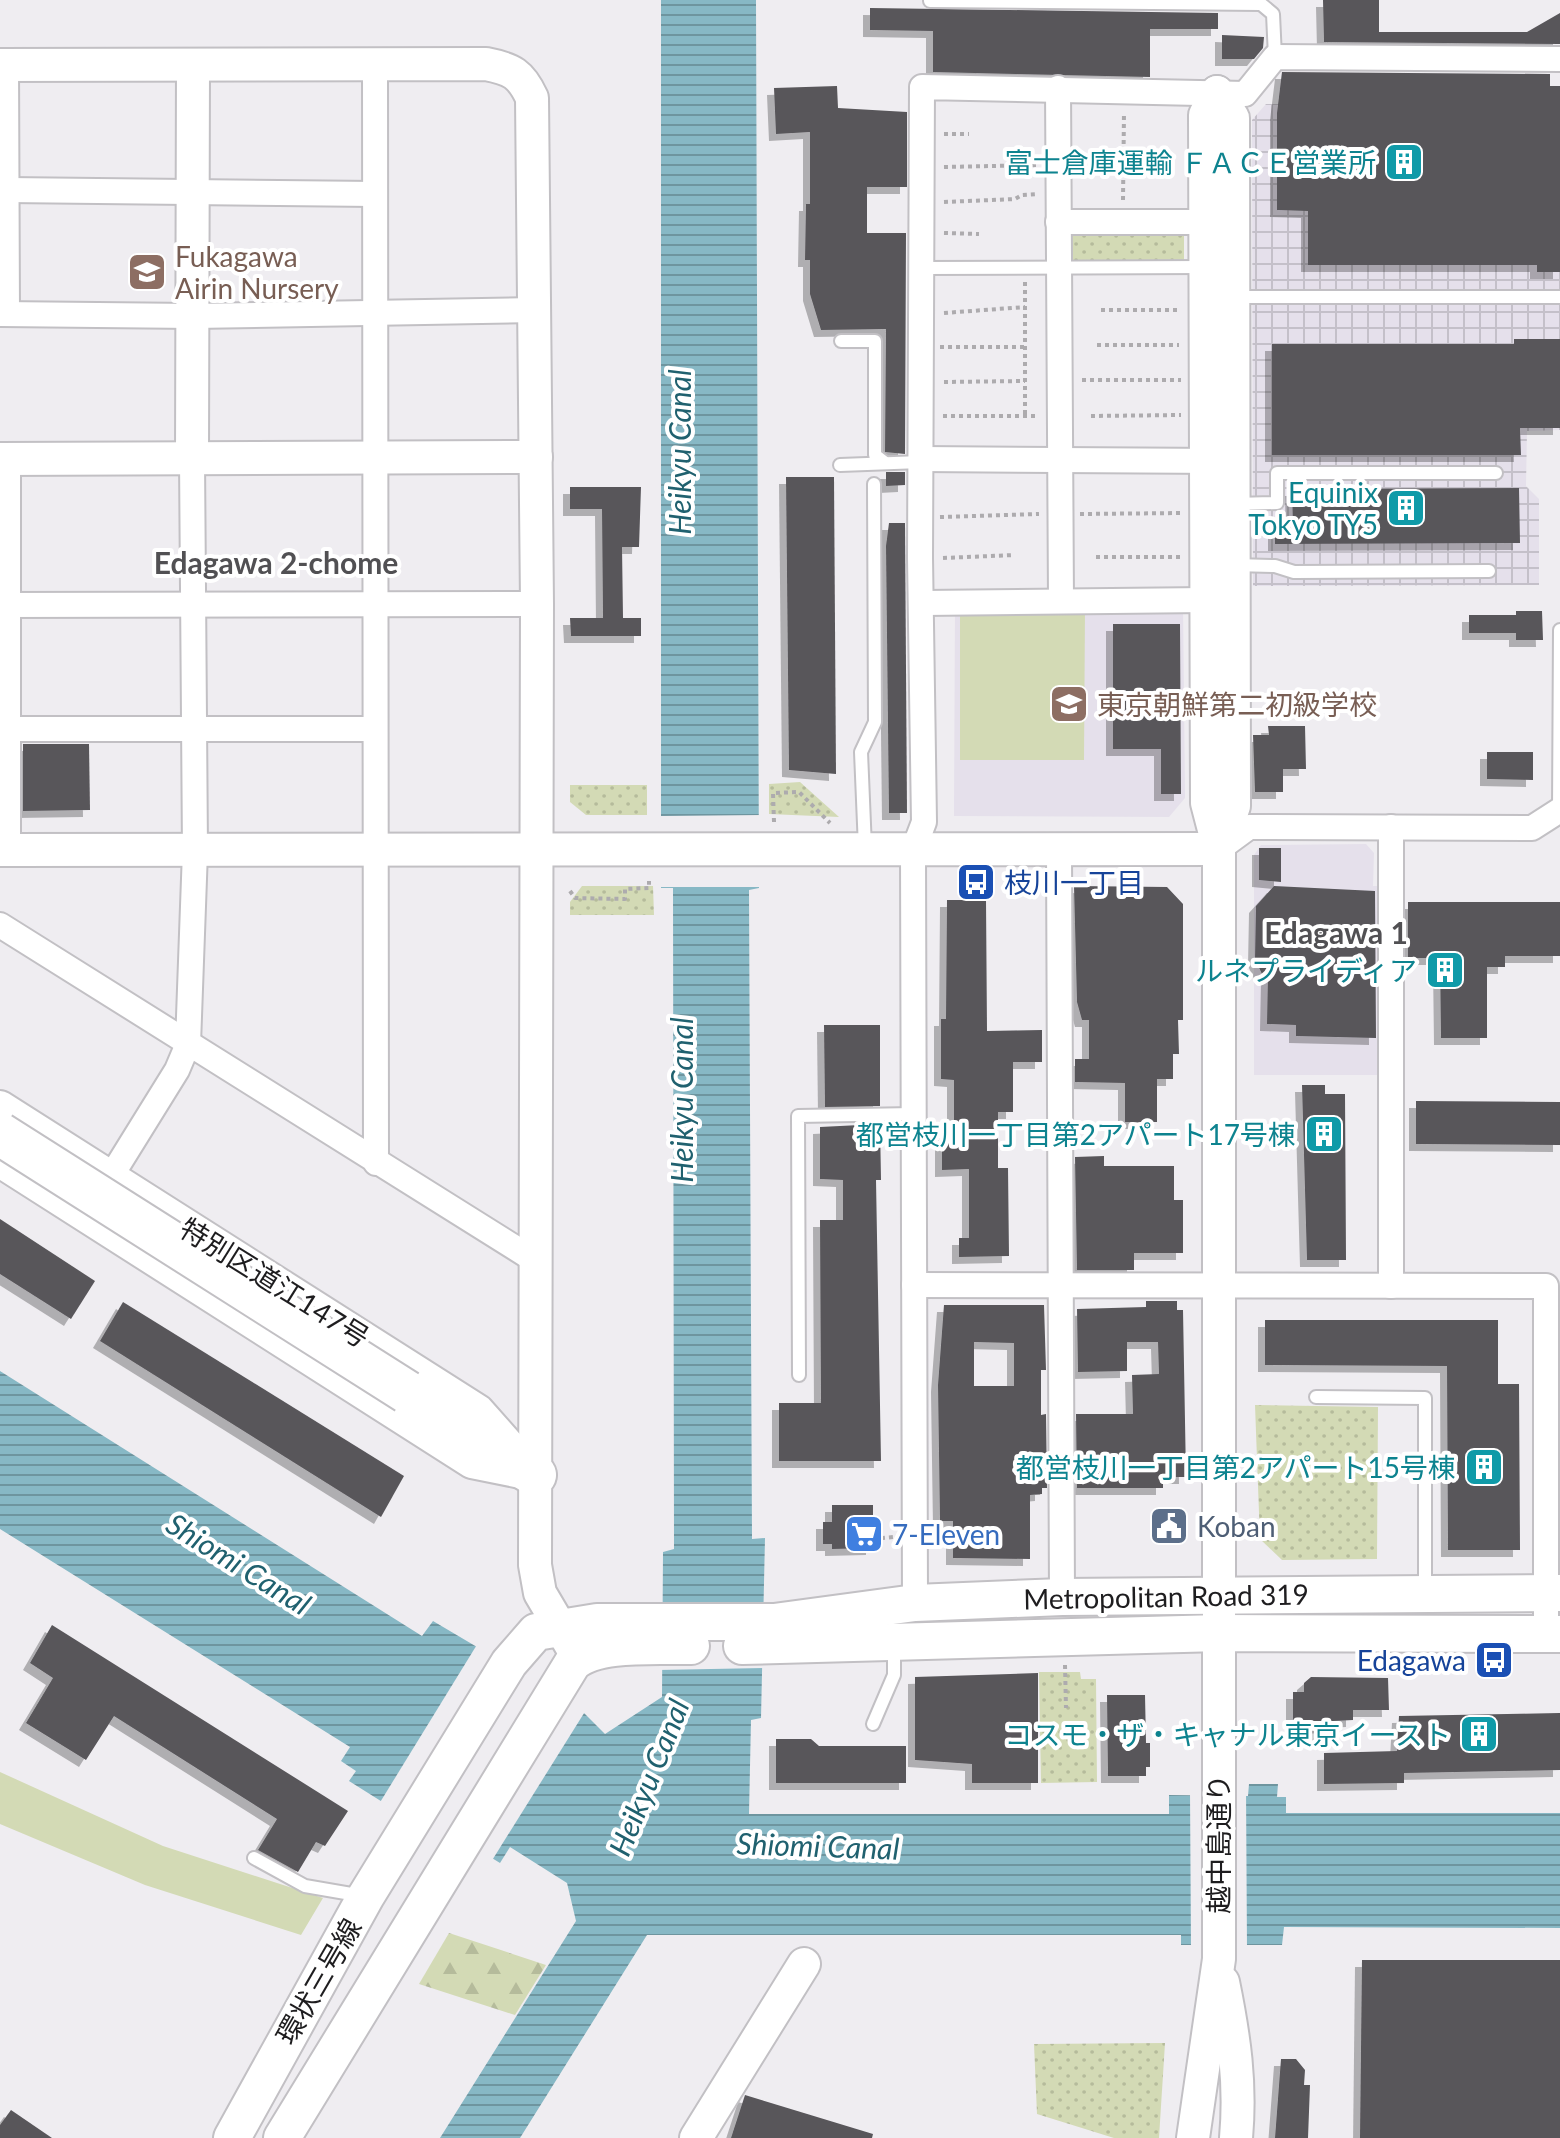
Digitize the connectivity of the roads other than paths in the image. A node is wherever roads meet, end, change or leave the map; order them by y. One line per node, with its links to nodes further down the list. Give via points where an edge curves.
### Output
1 (930, 1): 2 (lane, via 1261,4 1273,14)
2 (1275, 57): 3 (street); 8 (street, via 1245,94)
3 (1560, 59)
4 (3, 65): 5 (street); 9 (street)
5 (193, 65): 6 (street); 10 (street)
6 (375, 65): 11 (street); 18 (street, via 486,64 511,69 523,79 532,98 534,131)
7 (1058, 88): 8 (street); 12 (street); 14 (street, via 922,87)
8 (1217, 92): 13 (street, via 1205,115); 16 (street, via 1233,118)
9 (7, 190): 10 (street); 20 (street)
10 (194, 191): 11 (street); 21 (street)
11 (375, 194): 19 (street)
12 (1058, 222): 13 (street); 15 (street)
13 (1206, 222): 16 (street)
14 (921, 268): 15 (lane); 27 (street)
15 (1059, 268): 16 (lane); 28 (street)
16 (1213, 293): 17 (lane); 29 (street); 29 (street, via 1206,415)
17 (1560, 297)
18 (535, 310): 19 (street); 23 (street)
19 (373, 313): 21 (street); 25 (street)
20 (4, 314): 21 (street)
21 (194, 316): 24 (street)
22 (841, 341): 30 (lane, via 875,341 875,455)
23 (536, 457): 25 (street); 42 (street)
24 (192, 458): 25 (street); 26 (street); 40 (street)
25 (375, 458): 41 (street)
26 (4, 459): 43 (street)
27 (921, 460): 28 (street); 30 (lane); 39 (street)
28 (1060, 460): 29 (street); 38 (street)
29 (1220, 461): 34 (street)
30 (884, 462): 31 (lane)
31 (840, 465)
32 (1496, 473): 34 (lane, via 1277,473 1277,503)
33 (874, 484): 55 (lane, via 875,722 861,752)
34 (1220, 503): 35 (street)
35 (1220, 561): 36 (lane, via 1294,572); 37 (street); 51 (street, via 1234,806)
36 (1489, 571)
37 (1207, 600): 38 (street); 51 (street, via 1207,803)
38 (1061, 601): 39 (street)
39 (923, 603): 56 (street, via 924,822)
40 (196, 604): 41 (street); 43 (street); 46 (street)
41 (374, 604): 42 (street); 47 (street)
42 (537, 604): 50 (street)
43 (4, 605): 45 (street)
44 (1560, 630): 48 (lane)
45 (8, 729): 46 (street); 52 (street)
46 (193, 729): 47 (street); 54 (street)
47 (374, 729): 57 (street)
48 (1560, 810): 49 (street, via 1532,828)
49 (1391, 827): 51 (street, via 1249,827); 72 (street)
50 (536, 849): 55 (street, via 651,866 772,837); 57 (street); 68 (street)
51 (1219, 849): 53 (street); 69 (street, 越中島通り)
52 (4, 850): 54 (street)
53 (1059, 850): 56 (street); 71 (street)
54 (195, 851): 57 (street); 59 (street)
55 (865, 851): 56 (street)
56 (913, 851): 61 (street)
57 (374, 852): 64 (street)
58 (0, 925): 59 (street)
59 (188, 1044): 64 (street); 66 (street)
60 (0, 1107): 66 (street, 特別区道江147号)
61 (914, 1114): 70 (street); 73 (lane, via 798,1116)
62 (0, 1134): 75 (highway, bridge)
63 (0, 1161): 67 (street, 特別区道江147号)
64 (376, 1163): 68 (street)
65 (0, 1171): 67 (street, 特別区道江147号)
66 (110, 1178): 75 (street, 特別区道江147号, via 478,1411)
67 (83, 1217): 75 (street, 特別区道江147号, via 472,1462)
68 (536, 1261): 75 (street)
69 (1218, 1284): 71 (street); 72 (street); 78 (street, 越中島通り)
70 (914, 1285): 71 (street); 80 (street)
71 (1060, 1286): 79 (street)
72 (1391, 1286): 76 (street, via 1546,1286)
73 (799, 1375)
74 (1316, 1397): 77 (lane, via 1425,1398)
75 (535, 1475): 81 (street, via 535,1565 540,1593)
76 (1553, 1592): 77 (main road, Metropolitan Road 319); 84 (street)
77 (1425, 1593): 78 (main road, Metropolitan Road 319)
78 (1220, 1595): 79 (main road, Metropolitan Road 319); 82 (street, 越中島通り)
79 (1062, 1597): 80 (main road, Metropolitan Road 319)
80 (915, 1603): 83 (main road, Metropolitan Road 319)
81 (557, 1626): 85 (main road); 87 (street); 90 (main road, 環状三号線, via 528,1637 509,1663)
82 (1220, 1633): 84 (main road, Metropolitan Road 319); 86 (main road, Metropolitan Road 319); 91 (street, 越中島通り)
83 (773, 1634): 85 (main road); 86 (main road, Metropolitan Road 319)
84 (1553, 1634)
85 (657, 1635): 87 (main road)
86 (894, 1642): 88 (lane, via 894,1675)
87 (579, 1657): 94 (main road, 環状三号線)
88 (873, 1724)
89 (254, 1858): 90 (lane, via 305,1886)
90 (366, 1896): 93 (main road, 環状三号線)
91 (1219, 1959): 100 (street, 越中島通り); 101 (street, 越中島通り, via 1237,2054)
92 (804, 1964): 99 (street)
93 (308, 1998): 94 (main road, via 320,2017 335,2025); 95 (main road, 環状三号線)
94 (354, 2024): 96 (main road, 環状三号線)
95 (283, 2041): 96 (main road, via 308,2040 321,2048); 97 (main road, 環状三号線)
96 (327, 2067): 98 (main road, 環状三号線)
97 (232, 2138)
98 (282, 2138)
99 (696, 2138)
100 (1193, 2138)
101 (1236, 2138)

